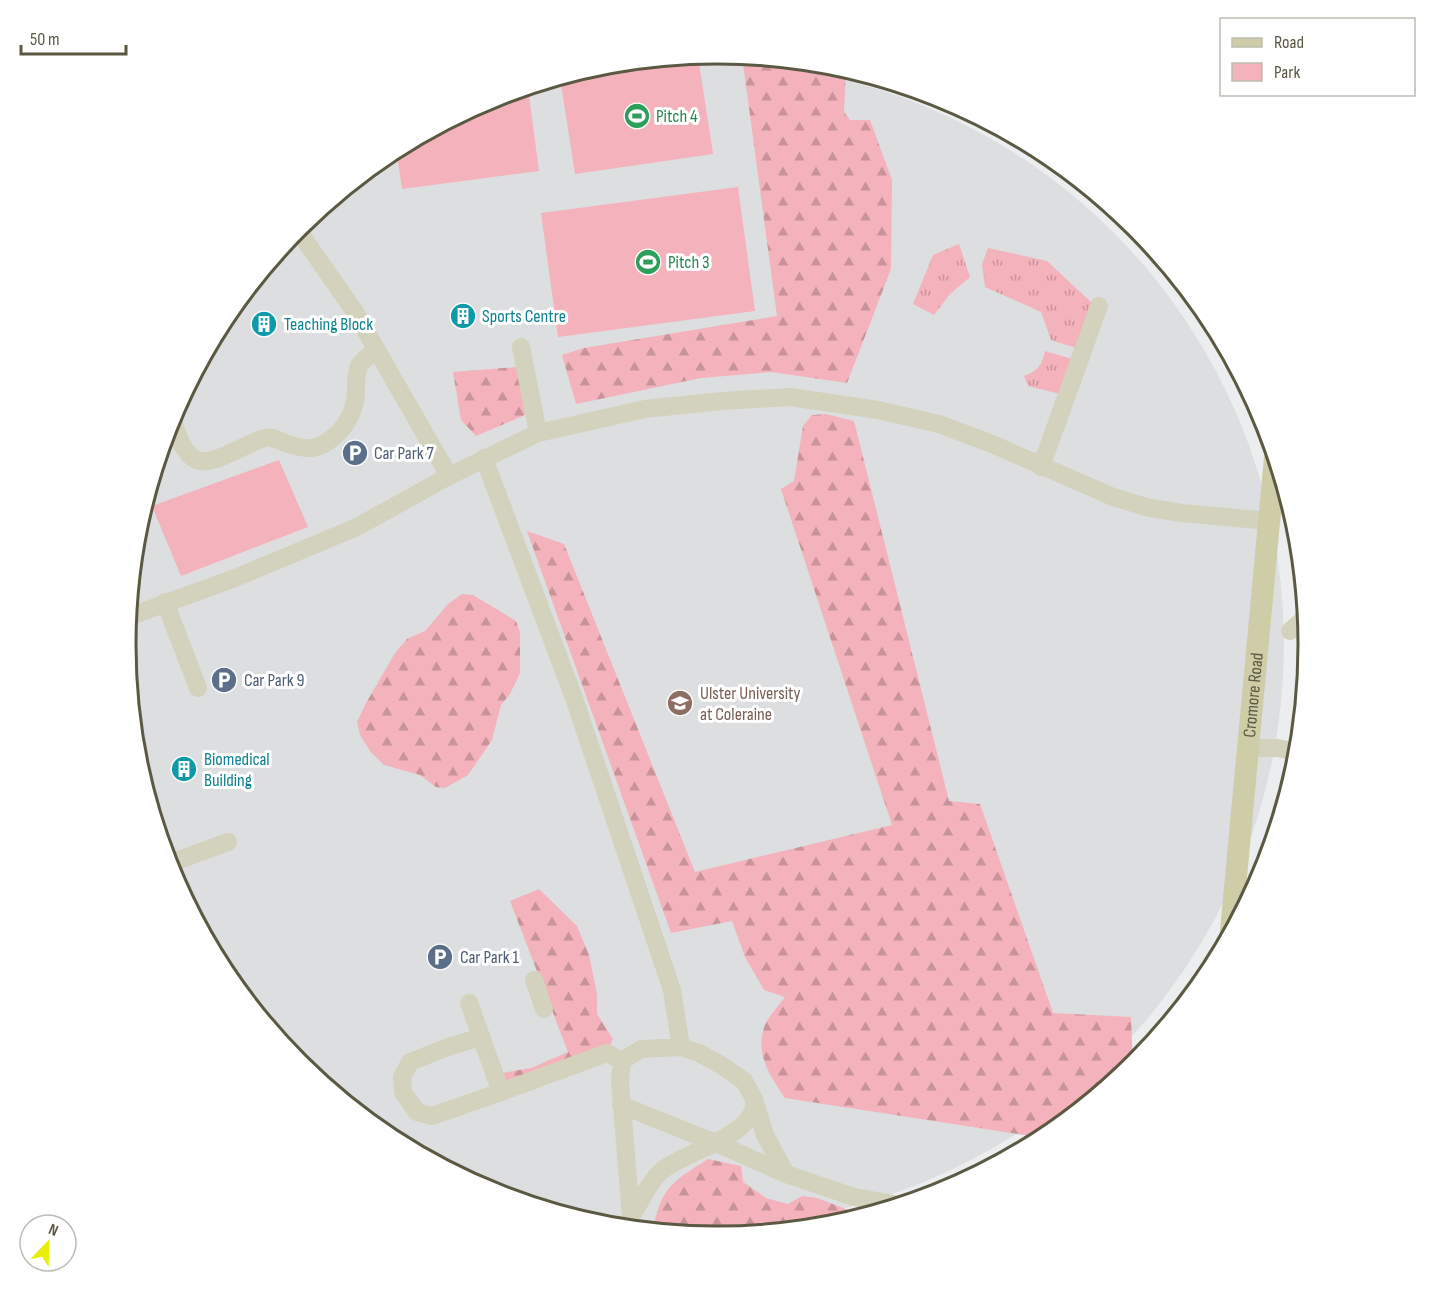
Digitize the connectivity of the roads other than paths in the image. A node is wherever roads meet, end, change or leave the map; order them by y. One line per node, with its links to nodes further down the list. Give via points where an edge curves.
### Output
1 (303, 238): 4 (street, via 355,312)
2 (1099, 306): 8 (street)
3 (521, 347): 6 (street)
4 (376, 350): 5 (street, via 360,365 352,413 326,444 306,449 269,437 254,440 214,460 198,461 187,453); 9 (street)
5 (177, 431)
6 (538, 434): 7 (street); 8 (street, via 645,409 790,397 939,424)
7 (484, 458): 9 (street); 26 (street, via 574,698 665,968)
8 (1041, 467): 11 (street, via 1150,508)
9 (449, 476): 12 (street, via 357,527 235,578)
10 (1274, 482): 11 (main road, Cromore Road)
11 (1269, 521): 17 (main road, Cromore Road)
12 (165, 602): 13 (street); 16 (street)
13 (137, 613)
14 (1297, 625): 15 (street)
15 (1290, 631)
16 (198, 688)
17 (1249, 748): 18 (street); 21 (main road, Cromore Road)
18 (1288, 750)
19 (228, 842): 20 (street)
20 (177, 861)
21 (1234, 910)
22 (534, 980): 24 (street)
23 (470, 1003): 25 (street)
24 (544, 1009)
25 (481, 1037): 28 (street); 28 (street, via 410,1062 402,1077 403,1092 417,1112 432,1116)
26 (681, 1047): 27 (street, via 641,1049); 29 (street, via 728,1069 744,1081)
27 (622, 1061): 28 (street, via 607,1053); 30 (street)
28 (501, 1092)
29 (754, 1099): 31 (street, via 747,1122); 32 (street, via 765,1135)
30 (621, 1105): 31 (street); 34 (street)
31 (716, 1143): 32 (street); 35 (street, via 682,1157 660,1173)
32 (786, 1174): 33 (street, via 854,1197)
33 (883, 1202)
34 (632, 1220)
35 (633, 1220)

